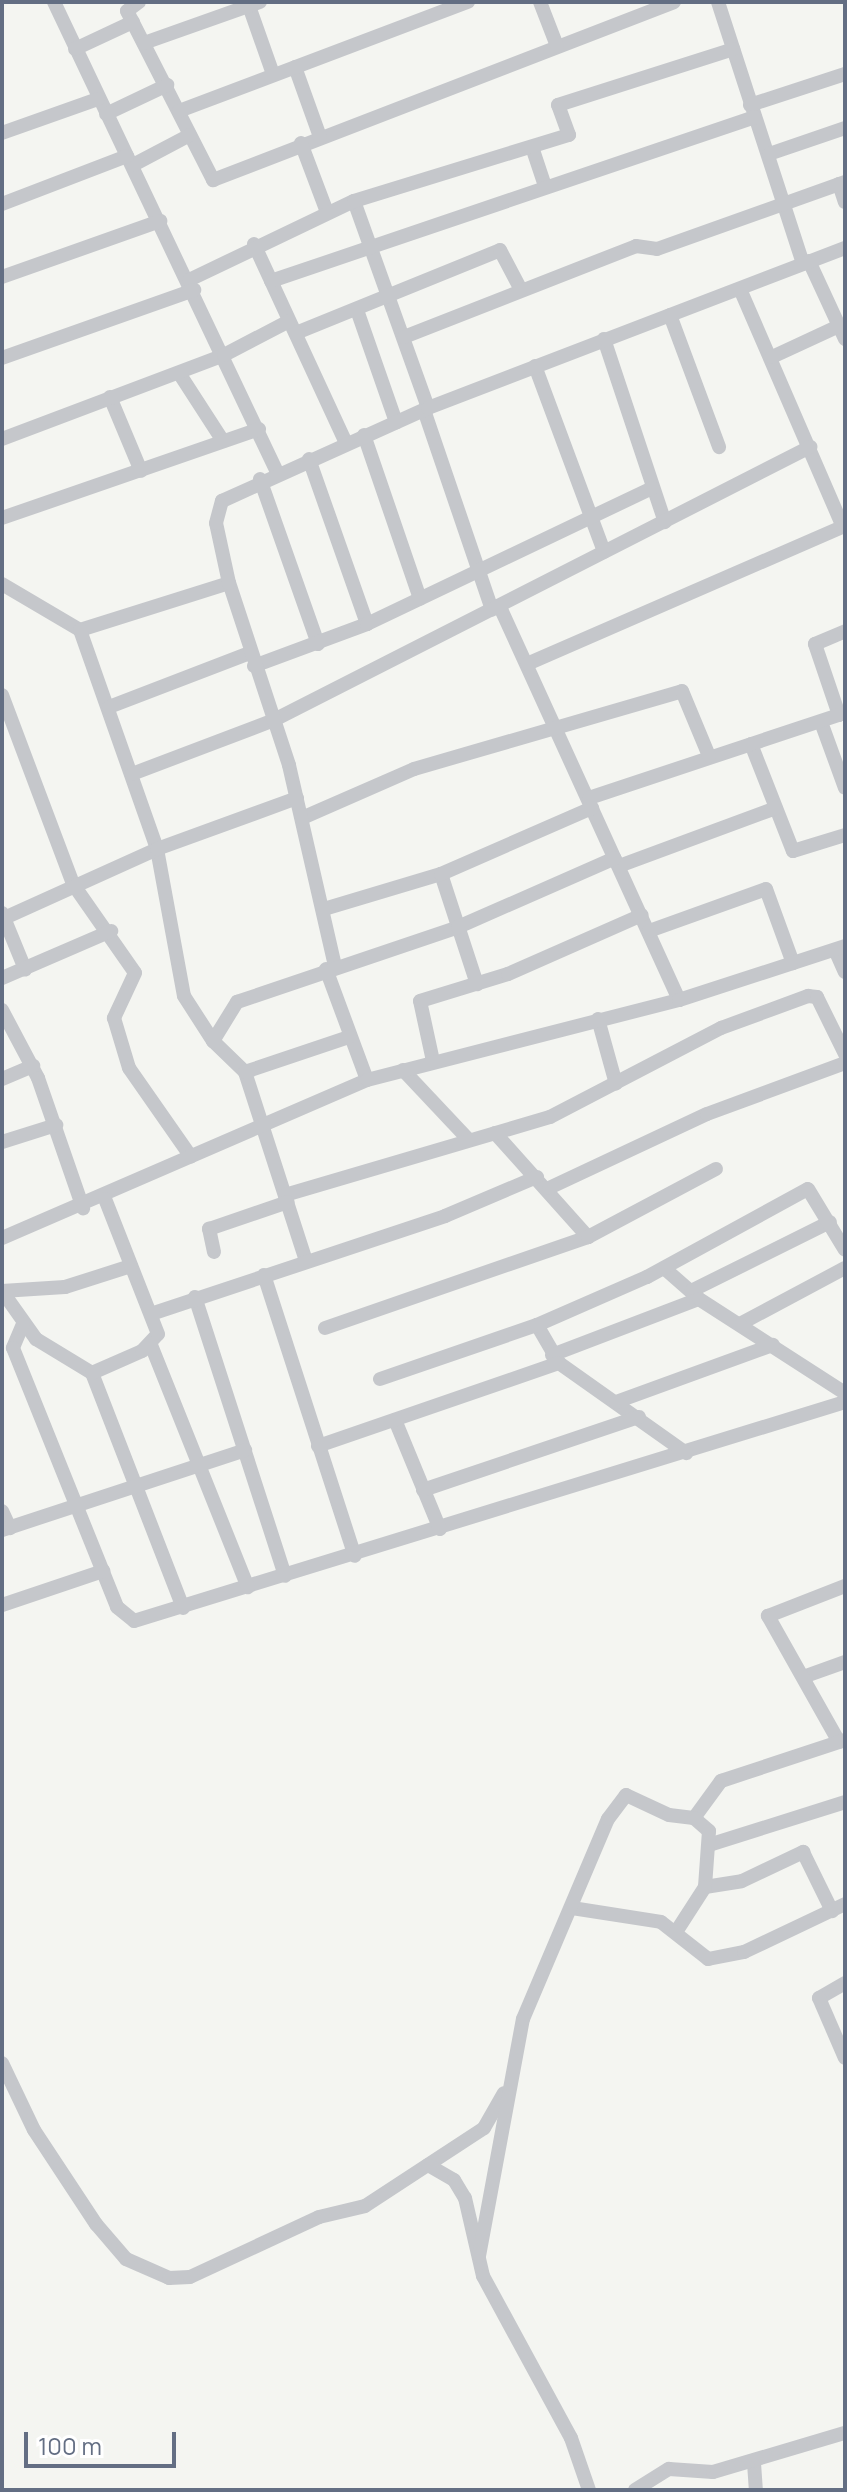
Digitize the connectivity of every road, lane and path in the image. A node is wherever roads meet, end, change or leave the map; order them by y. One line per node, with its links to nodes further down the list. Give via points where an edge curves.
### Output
1 (54, 2): 11 (street)
2 (139, 2): 8 (street, via 127,8)
3 (468, 2): 13 (street)
4 (540, 2): 10 (street)
5 (674, 2): 10 (street)
6 (718, 2): 12 (street)
7 (254, 4): 9 (street); 14 (street)
8 (133, 22): 9 (street); 11 (street)
9 (144, 43): 16 (street)
10 (557, 46): 24 (street)
11 (75, 49): 17 (street)
12 (733, 49): 19 (street); 26 (street, via 558,105 569,135)
13 (295, 67): 14 (street); 24 (street)
14 (273, 74): 18 (street)
15 (845, 74): 19 (street)
16 (167, 85): 18 (street); 20 (street)
17 (98, 99): 20 (street); 22 (street)
18 (179, 111): 23 (street)
19 (752, 111): 27 (street); 30 (street)
20 (106, 114): 28 (street)
21 (845, 128): 27 (street)
22 (2, 133)
23 (190, 135): 25 (street, via 213,180); 28 (street)
24 (320, 137): 25 (street)
25 (301, 143): 35 (street)
26 (532, 147): 30 (street); 31 (street)
27 (769, 154): 34 (street)
28 (130, 160): 33 (street); 36 (street)
29 (842, 183): 32 (street); 34 (street)
30 (545, 186): 37 (street)
31 (354, 201): 35 (street); 37 (street)
32 (845, 202)
33 (2, 204)
34 (783, 204): 40 (street); 45 (street, via 657,249 636,246)
35 (327, 212): 38 (street)
36 (160, 221): 41 (street); 43 (street)
37 (369, 243): 42 (street); 46 (street)
38 (254, 244): 42 (street); 43 (street)
39 (845, 248): 40 (street)
40 (806, 262): 44 (street); 50 (street)
41 (2, 277)
42 (271, 281): 49 (street)
43 (191, 285): 53 (street); 55 (street)
44 (740, 289): 48 (street); 54 (street)
45 (521, 290): 46 (street, via 502,250); 51 (street)
46 (389, 297): 47 (street); 51 (street)
47 (357, 310): 49 (street); 60 (street)
48 (670, 315): 52 (street); 66 (street)
49 (293, 327): 53 (street); 65 (street)
50 (842, 333): 54 (street)
51 (404, 337): 59 (street)
52 (604, 339): 56 (street); 72 (street)
53 (224, 355): 57 (street); 61 (street)
54 (772, 357): 67 (street)
55 (2, 358)
56 (535, 366): 59 (street); 74 (street)
57 (179, 373): 58 (street); 64 (street)
58 (110, 397): 63 (street); 69 (street)
59 (426, 409): 60 (street); 78 (street)
60 (396, 422): 62 (street)
61 (259, 429): 64 (street); 70 (street)
62 (364, 435): 65 (street); 81 (street)
63 (2, 439)
64 (223, 441): 69 (street)
65 (346, 443): 68 (street)
66 (719, 447)
67 (810, 447): 75 (street); 76 (street)
68 (309, 459): 70 (street); 83 (street)
69 (141, 471): 73 (street)
70 (277, 472): 71 (street)
71 (260, 479): 79 (street, via 230,494 218,512); 86 (street)
72 (652, 488): 74 (street); 75 (street)
73 (2, 518)
74 (589, 519): 77 (street); 78 (street)
75 (665, 522): 77 (street)
76 (844, 526): 88 (street)
77 (604, 552): 82 (street)
78 (477, 570): 81 (street); 82 (street)
79 (229, 583): 84 (street); 87 (street)
80 (3, 586): 84 (street)
81 (420, 599): 83 (street)
82 (496, 608): 88 (street); 92 (street)
83 (367, 624): 86 (street)
84 (80, 630): 90 (street)
85 (845, 631): 91 (street, via 815,644)
86 (318, 644): 87 (street)
87 (252, 660): 90 (street); 92 (street)
88 (527, 664): 94 (street)
89 (2, 695): 107 (street)
90 (109, 707): 97 (street)
91 (842, 714): 93 (street)
92 (274, 720): 97 (street); 99 (street)
93 (821, 722): 95 (street); 98 (street)
94 (559, 730): 96 (street, via 686,691); 100 (street); 102 (street, via 414,769)
95 (751, 744): 96 (street); 101 (street)
96 (709, 756): 100 (street)
97 (132, 774): 104 (street)
98 (845, 788)
99 (297, 798): 102 (street); 104 (street)
100 (590, 803): 105 (street); 106 (street)
101 (776, 808): 103 (street, via 795,853); 105 (street)
102 (302, 818): 108 (street)
103 (845, 835)
104 (157, 849): 107 (street); 125 (street, via 184,996)
105 (617, 862): 109 (street); 111 (street)
106 (441, 874): 108 (street); 111 (street)
107 (73, 884): 110 (street); 112 (street)
108 (324, 909): 116 (street)
109 (642, 915): 113 (street); 120 (street)
110 (3, 917): 117 (street)
111 (458, 927): 116 (street); 120 (street)
112 (111, 931): 117 (street); 140 (street, via 135,973 114,1018 129,1068)
113 (649, 931): 115 (street, via 766,889); 121 (street)
114 (840, 948): 115 (street); 118 (street)
115 (793, 963): 121 (street)
116 (331, 968): 124 (street); 125 (street, via 237,1002)
117 (25, 969): 119 (street)
118 (845, 972)
119 (2, 978)
120 (477, 984): 127 (street, via 417,1003)
121 (679, 1000): 123 (street)
122 (2, 1010): 129 (street)
123 (598, 1019): 127 (street); 134 (street)
124 (349, 1037): 131 (street); 133 (street)
125 (213, 1041): 131 (street)
126 (845, 1054): 134 (street, via 817,997 808,996 721,1028)
127 (433, 1061): 130 (street)
128 (845, 1063): 143 (street, via 707,1114)
129 (33, 1066): 132 (street); 136 (street)
130 (403, 1070): 133 (street); 138 (street)
131 (245, 1072): 135 (street)
132 (2, 1079)
133 (367, 1080): 135 (street)
134 (616, 1084): 137 (street)
135 (262, 1124): 140 (street); 144 (street)
136 (56, 1125): 139 (street); 146 (street)
137 (495, 1133): 138 (street); 142 (street)
138 (467, 1138): 144 (street)
139 (2, 1142)
140 (191, 1157): 145 (street)
141 (716, 1169): 148 (street)
142 (537, 1177): 143 (street); 152 (street, via 445,1216)
143 (549, 1188): 148 (street)
144 (286, 1198): 151 (street, via 209,1229); 152 (street)
145 (105, 1199): 146 (street); 153 (street)
146 (83, 1208): 149 (street)
147 (830, 1222): 150 (street); 154 (street, via 808,1189); 158 (street)
148 (588, 1237): 164 (street)
149 (2, 1238)
150 (845, 1250)
151 (214, 1252)
152 (306, 1261): 156 (street)
153 (131, 1266): 157 (street, via 65,1287); 160 (street)
154 (664, 1268): 158 (street); 163 (street)
155 (845, 1268): 162 (street)
156 (264, 1275): 159 (street); 175 (street)
157 (2, 1291): 161 (street)
158 (695, 1295): 162 (street); 167 (street)
159 (195, 1297): 160 (street); 176 (street)
160 (151, 1314): 165 (street, via 158,1334)
161 (23, 1324): 168 (street, via 44,1346 78,1359); 181 (street, via 13,1348)
162 (740, 1324): 166 (street)
163 (537, 1325): 167 (street); 169 (street)
164 (325, 1328)
165 (151, 1345): 168 (street); 178 (street)
166 (773, 1345): 170 (street); 171 (street)
167 (555, 1359): 171 (street); 174 (street)
168 (92, 1373): 179 (street)
169 (380, 1379)
170 (845, 1393)
171 (616, 1402): 173 (street)
172 (845, 1402): 177 (street)
173 (639, 1417): 177 (street); 180 (street)
174 (395, 1420): 175 (street); 180 (street)
175 (318, 1446): 185 (street)
176 (245, 1450): 178 (street); 187 (street)
177 (686, 1453): 184 (street)
178 (204, 1466): 179 (street); 189 (street)
179 (141, 1490): 181 (street); 191 (street)
180 (423, 1490): 184 (street)
181 (80, 1510): 183 (street); 186 (street)
182 (2, 1511): 183 (street)
183 (6, 1529)
184 (440, 1529): 185 (street)
185 (355, 1556): 187 (street)
186 (103, 1571): 190 (street); 191 (street, via 125,1618)
187 (285, 1576): 189 (street)
188 (845, 1586): 193 (street, via 768,1616)
189 (248, 1587): 191 (street)
190 (2, 1605)
191 (183, 1608)
192 (845, 1662): 193 (street)
193 (803, 1677): 194 (street)
194 (843, 1741): 196 (street, via 721,1781)
195 (845, 1802): 197 (street)
196 (694, 1818): 197 (street); 199 (street, via 623,1797)
197 (712, 1844): 198 (street)
198 (705, 1887): 200 (street, via 742,1881 803,1852); 201 (street)
199 (572, 1908): 201 (street, via 656,1920); 205 (street, via 523,2019)
200 (838, 1908): 201 (street, via 744,1952 708,1959)
201 (676, 1932)
202 (845, 1983): 203 (street, via 819,1998)
203 (845, 2058)
204 (2, 2063): 206 (street, via 34,2130 96,2224 126,2259 158,2275 190,2277 226,2264 319,2217 365,2206)
205 (509, 2082): 206 (street, via 484,2128); 207 (street, via 501,2161)
206 (428, 2165): 207 (street, via 454,2180 465,2198)
207 (479, 2256): 210 (street)
208 (845, 2433): 209 (street)
209 (754, 2463): 211 (street, via 690,2474 669,2469); 212 (street)
210 (589, 2490)
211 (635, 2490)
212 (756, 2490)

